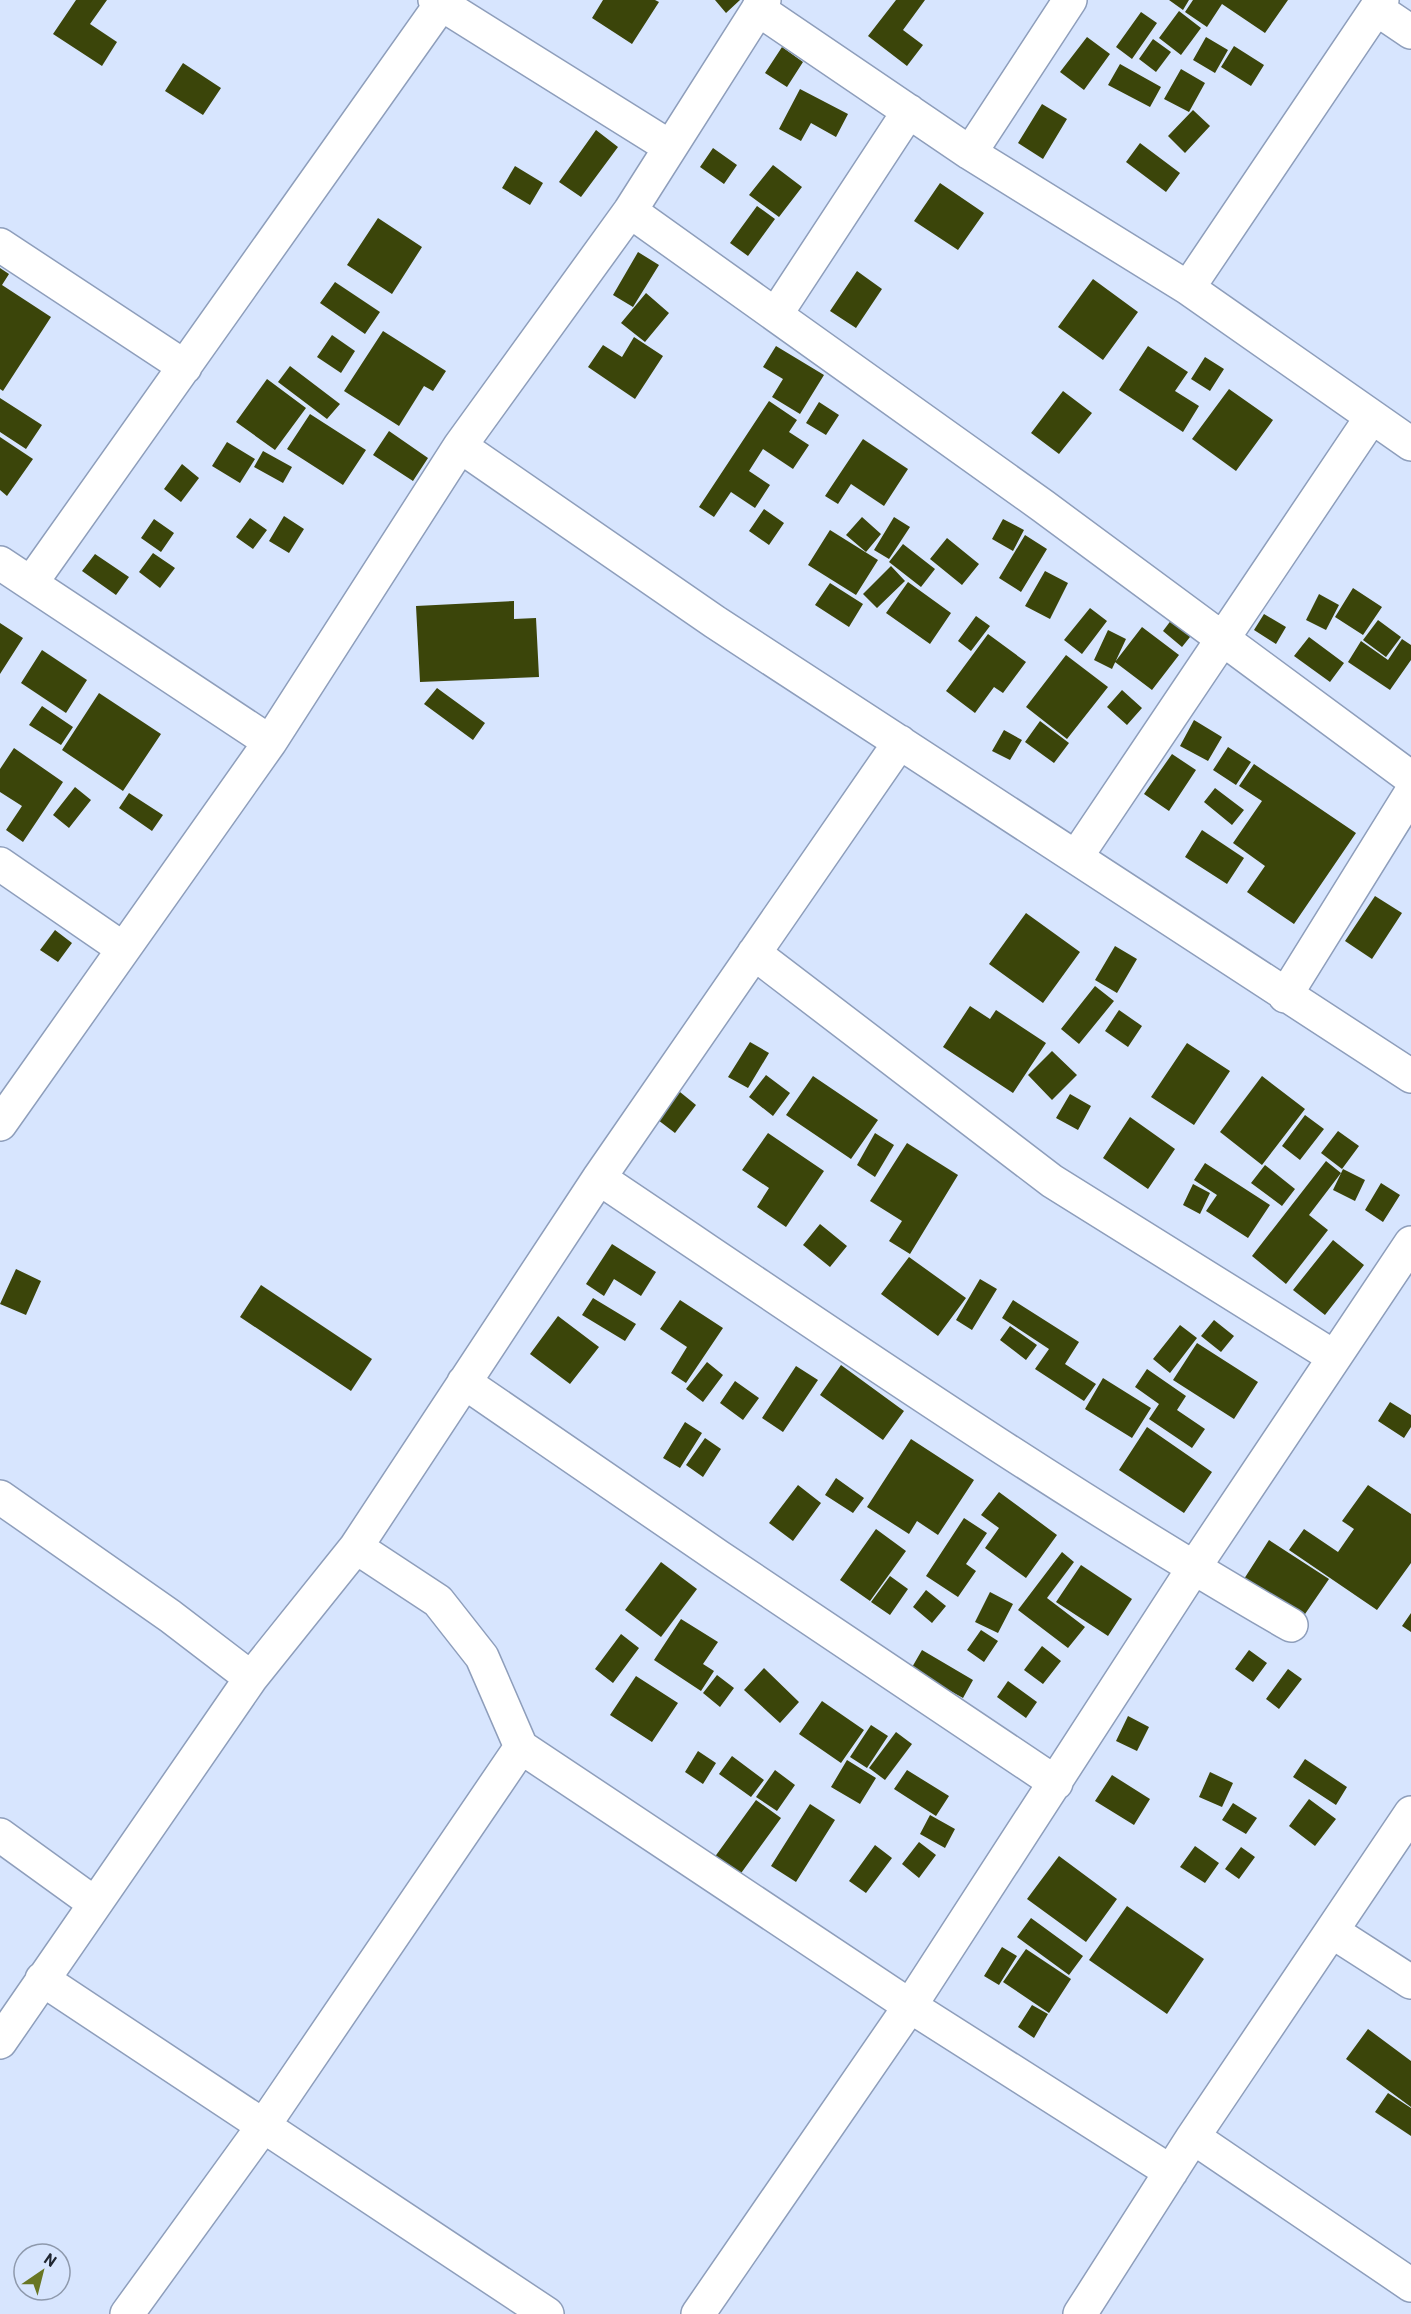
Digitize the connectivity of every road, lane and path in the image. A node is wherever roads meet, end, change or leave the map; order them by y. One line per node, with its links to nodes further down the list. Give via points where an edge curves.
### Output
1 (1070, 0): 8 (street)
2 (440, 1): 7 (street); 13 (street)
3 (1379, 4): 5 (street); 11 (street)
4 (761, 5): 6 (street); 7 (street)
5 (1411, 32)
6 (909, 111): 8 (street); 12 (street)
7 (670, 147): 9 (street)
8 (970, 153): 11 (street)
9 (630, 211): 12 (street); 16 (street)
10 (0, 246): 13 (street)
11 (1188, 288): 14 (street)
12 (776, 314): 19 (street)
13 (185, 367): 18 (street)
14 (1371, 418): 15 (street); 19 (street)
15 (1411, 444)
16 (460, 446): 20 (street); 21 (street, via 716,622)
17 (0, 563): 18 (street)
18 (31, 583): 20 (street)
19 (1223, 639): 22 (street); 24 (street)
20 (270, 742): 26 (street)
21 (900, 742): 24 (street); 27 (street)
22 (1411, 778)
23 (1411, 793): 28 (street)
24 (1076, 857): 28 (street)
25 (0, 864): 26 (street)
26 (122, 948): 30 (street)
27 (754, 953): 31 (street); 33 (street, via 1052,1181)
28 (1285, 996): 29 (street)
29 (1411, 1076)
30 (0, 1124)
31 (599, 1178): 34 (street); 37 (street, via 897,1378)
32 (1411, 1243): 33 (street)
33 (1334, 1357): 37 (street)
34 (464, 1382): 36 (street); 41 (street)
35 (0, 1497): 39 (street)
36 (356, 1547): 39 (street); 40 (street, via 438,1601 482,1657)
37 (1193, 1569): 38 (street); 41 (street)
38 (1291, 1625)
39 (251, 1678): 44 (street)
40 (520, 1747): 48 (street); 50 (street)
41 (1056, 1783): 48 (street)
42 (1411, 1813): 45 (street)
43 (0, 1835): 44 (street)
44 (94, 1903): 46 (street)
45 (1333, 1932): 47 (street); 51 (street)
46 (42, 1979): 49 (street); 50 (street)
47 (1411, 1982)
48 (910, 2006): 52 (street); 56 (street)
49 (0, 2042)
50 (264, 2125): 54 (street); 55 (street)
51 (1193, 2138): 52 (street); 53 (street)
52 (1171, 2172): 57 (street)
53 (1411, 2285)
54 (127, 2314)
55 (547, 2314)
56 (699, 2314)
57 (1080, 2314)

